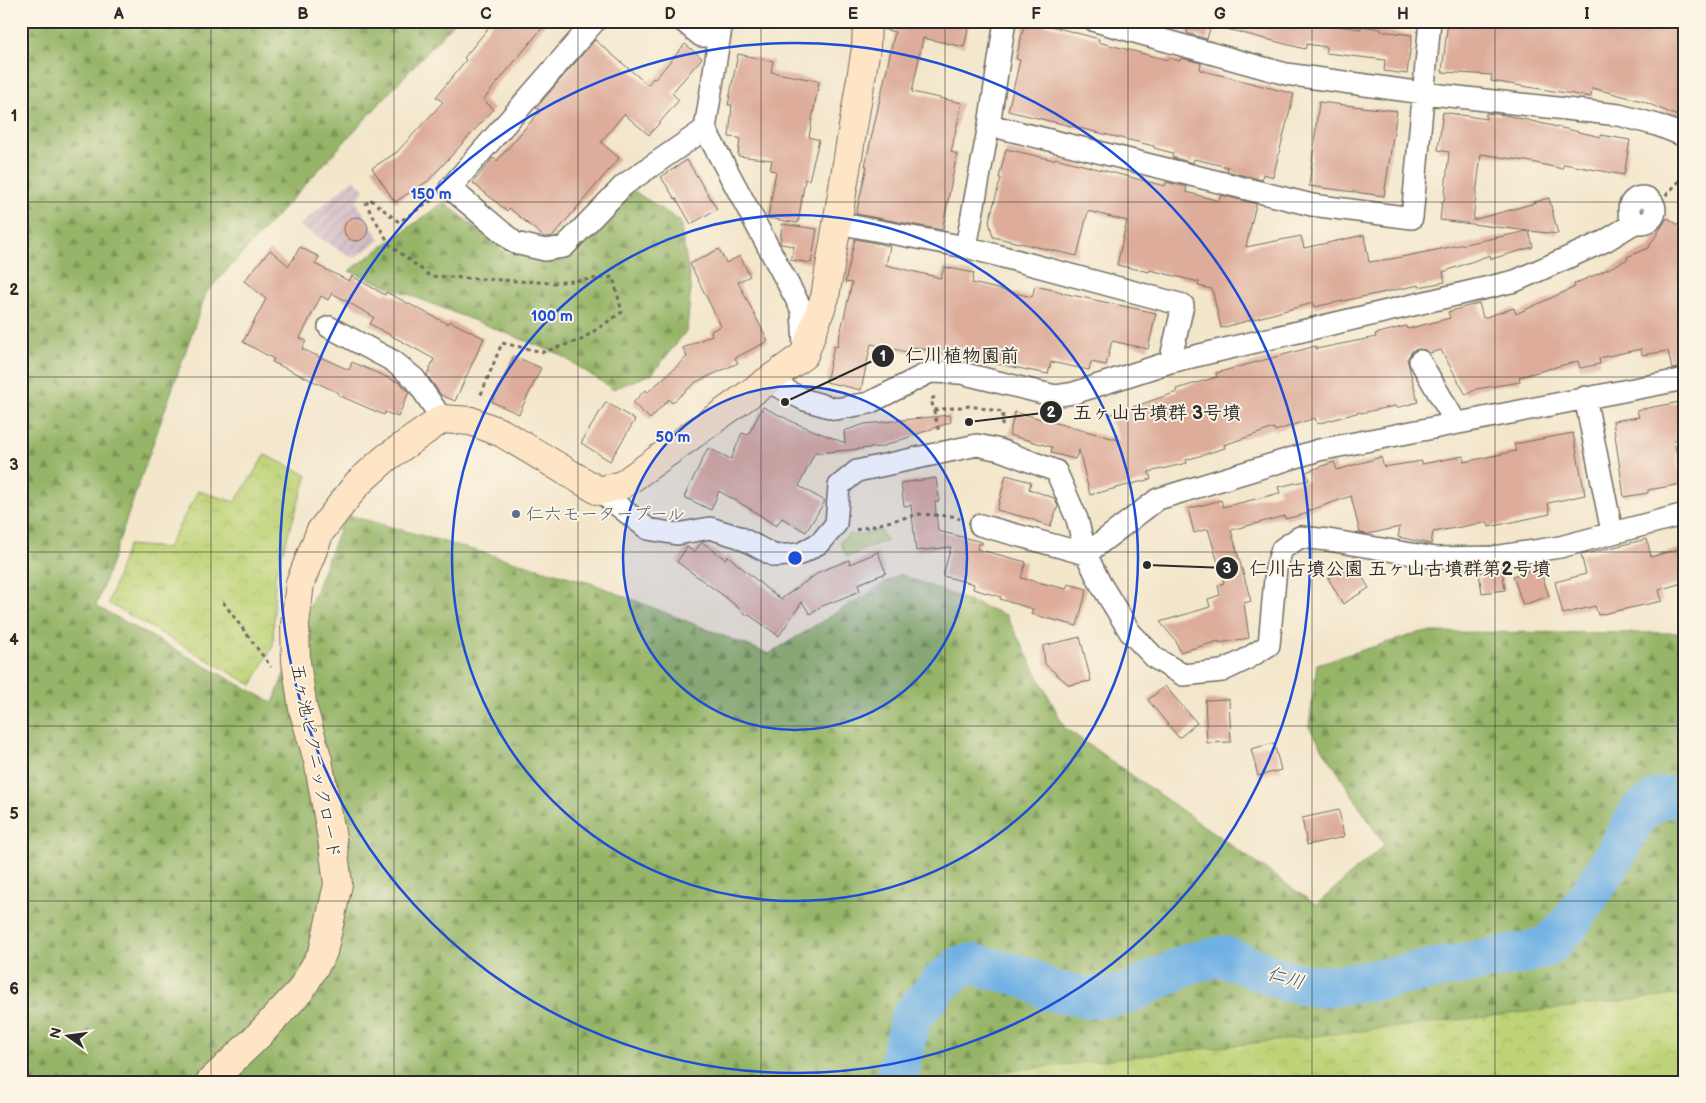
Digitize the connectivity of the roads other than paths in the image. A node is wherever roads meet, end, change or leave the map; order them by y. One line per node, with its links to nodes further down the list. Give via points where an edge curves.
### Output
1 (595, 21): 10 (street, via 450,188 515,243 545,250 564,247 624,185)
2 (683, 21): 7 (street, via 700,36)
3 (867, 21): 13 (street, via 866,48)
4 (1005, 21): 9 (street)
5 (1095, 21): 8 (street, via 1286,74)
6 (1430, 21): 8 (street)
7 (721, 29): 10 (street)
8 (1423, 93): 9 (street, via 1412,218 1312,205); 11 (street, via 1619,114)
9 (989, 124): 14 (street)
10 (705, 129): 16 (street, via 802,310)
11 (1685, 136)
12 (1655, 207): 18 (street, via 1645,197 1637,198 1629,209 1636,222 1605,241 1514,281)
13 (837, 223): 14 (street); 16 (street, via 825,297)
14 (966, 247): 18 (street, via 1182,305)
15 (329, 327): 22 (street, via 394,361 415,379)
16 (804, 355): 20 (street)
17 (1420, 361): 23 (street)
18 (1170, 362): 20 (street, via 1074,393 1055,396 961,373 930,372 869,403 836,409 805,400)
19 (1685, 379): 21 (street)
20 (767, 381): 24 (street, via 622,485)
21 (1585, 397): 23 (street); 27 (street)
22 (442, 419): 24 (street, via 471,421 502,433); 29 (street, 五ヶ池ピクニックロード, via 386,458 357,484 320,532 300,583 295,626 296,662 303,709 318,760 338,884 323,952 301,990)
23 (1456, 423): 28 (street, via 1319,450 1158,499)
24 (599, 491): 28 (street, via 648,528 677,534 710,528 739,537 775,556 800,554 821,542 836,524 839,486 857,472 977,445 1056,471 1077,519)
25 (1685, 514): 27 (street)
26 (980, 525): 28 (street)
27 (1612, 532): 28 (street, via 1560,547 1493,557 1436,558 1300,537 1282,549 1276,568 1269,645 1222,671 1183,674 1155,658 1130,632)
28 (1086, 554)
29 (210, 1082)

